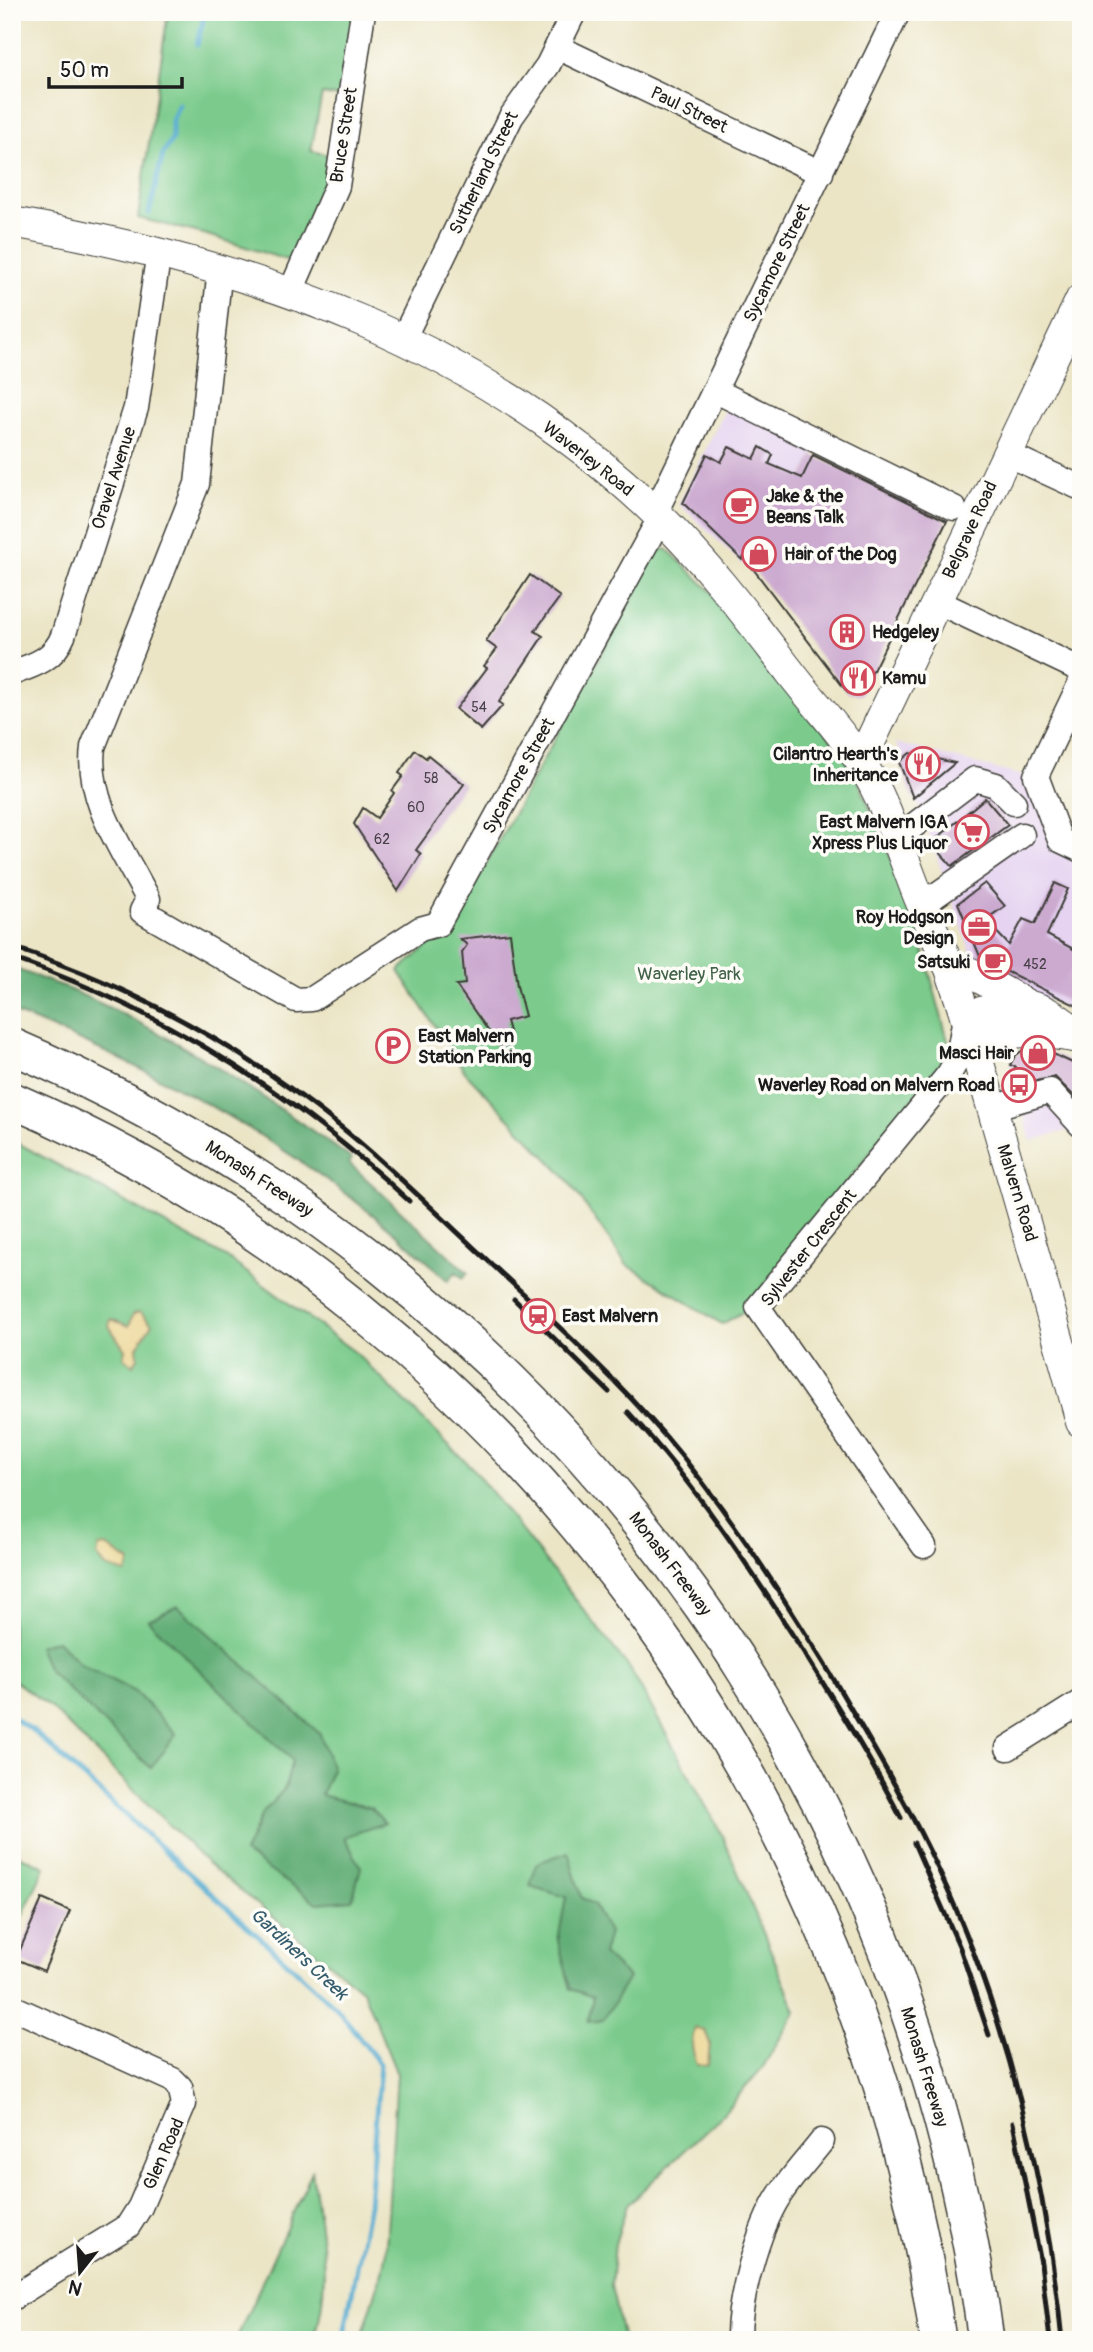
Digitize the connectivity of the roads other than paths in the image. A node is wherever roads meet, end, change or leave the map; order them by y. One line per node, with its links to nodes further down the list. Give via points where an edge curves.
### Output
1 (363, 12): 9 (street, Bruce Street, via 337,186)
2 (574, 12): 4 (street, Sutherland Street)
3 (898, 12): 5 (street, Sycamore Street)
4 (557, 47): 5 (street, Paul Street); 11 (street, Sutherland Street, via 511,117)
5 (821, 173): 12 (street, Sycamore Street)
6 (12, 222): 7 (main road, Waverley Road)
7 (159, 251): 8 (main road, Waverley Road); 19 (street, Oravel Avenue, via 136,408 63,636 45,660)
8 (220, 268): 9 (main road, Waverley Road); 16 (street, Sycamore Street, via 197,484 93,747 90,770 96,796 148,899 142,911 296,999 312,999 420,929 438,924)
9 (291, 291): 11 (main road, Waverley Road)
10 (1081, 299): 13 (main road, Belgrave Road)
11 (403, 339): 16 (main road, Waverley Road, via 518,405)
12 (716, 391): 15 (street); 16 (street, Sycamore Street)
13 (1007, 454): 14 (street); 17 (main road, Belgrave Road)
14 (1081, 488)
15 (954, 508)
16 (658, 515): 21 (main road, Waverley Road, via 741,608)
17 (936, 601): 18 (street); 21 (main road, Belgrave Road)
18 (1081, 670)
19 (12, 673)
20 (1081, 682): 25 (street, via 1036,776 1060,840)
21 (861, 761): 24 (main road, Waverley Road)
22 (1014, 803): 24 (street, via 996,785 975,779)
23 (1022, 835): 26 (street)
24 (897, 839): 26 (main road, Waverley Road)
25 (1081, 850)
26 (922, 905): 27 (main road, Waverley Road)
27 (948, 965): 28 (main road); 29 (main road, Malvern Road)
28 (1024, 1003): 29 (main road); 30 (main road, via 1048,1012)
29 (965, 1017): 32 (main road, Malvern Road)
30 (1081, 1038): 32 (main road, via 1023,1030 1002,1034)
31 (12, 1046): 45 (highway, Monash Freeway, via 109,1091 224,1155 370,1256 502,1369 595,1469 669,1560 781,1730 830,1824 880,1939 944,2129 969,2234)
32 (966, 1053): 34 (main road, Malvern Road); 37 (street, Sylvester Crescent, via 758,1307)
33 (12, 1100): 44 (highway, via 88,1135 198,1197 360,1312 417,1359 511,1450 630,1591 703,1696 755,1786 835,1958 896,2139)
34 (992, 1108): 35 (street, via 1050,1091); 36 (main road, Malvern Road)
35 (1081, 1125)
36 (1081, 1422)
37 (925, 1546)
38 (1081, 1702): 39 (street)
39 (1008, 1748)
40 (12, 2007): 42 (street, Glen Road, via 173,2080 184,2104 128,2227)
41 (822, 2141): 43 (street, via 778,2197 753,2259 738,2322)
42 (12, 2298)
43 (739, 2340)
44 (938, 2340)
45 (986, 2340)

